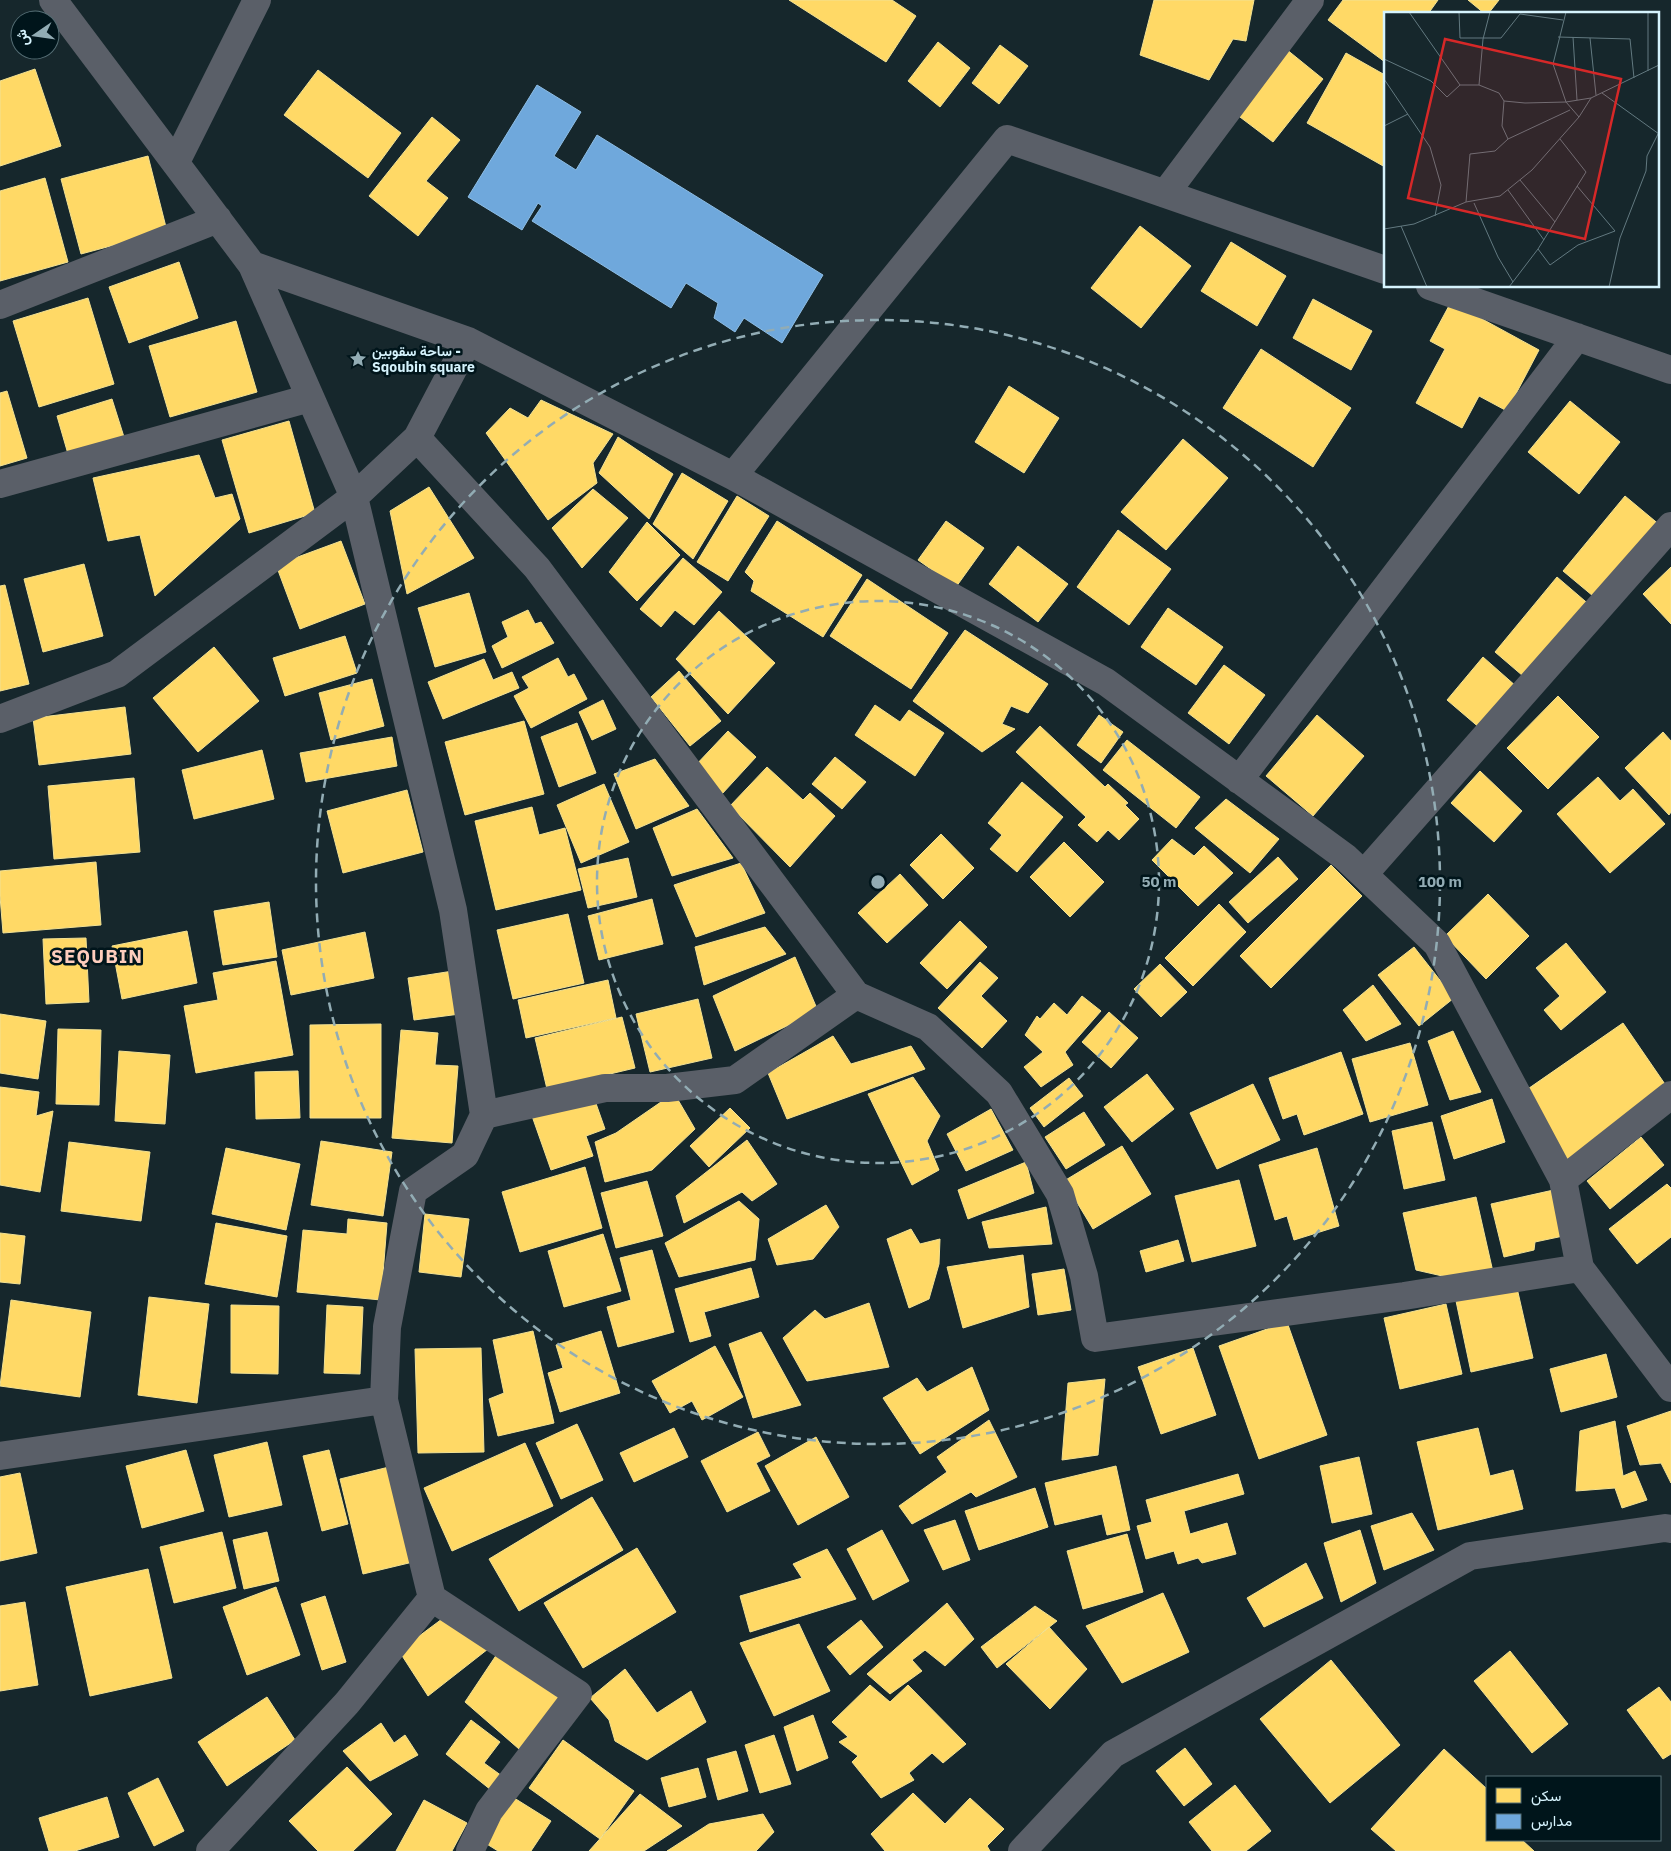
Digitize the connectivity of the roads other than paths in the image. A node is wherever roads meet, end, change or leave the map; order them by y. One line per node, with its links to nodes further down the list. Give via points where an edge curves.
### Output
1 (53, 0): 4 (street)
2 (257, 0): 4 (street)
3 (1310, 0): 5 (street)
4 (176, 162): 6 (street)
5 (1165, 194): 8 (street); 16 (street, via 1007,139)
6 (218, 219): 7 (street); 10 (street)
7 (252, 265): 12 (street); 14 (street)
8 (1384, 270)
9 (1436, 288): 11 (street)
10 (0, 305)
11 (1577, 337): 13 (street); 21 (street)
12 (468, 341): 15 (street); 16 (street)
13 (1671, 370)
14 (310, 398): 17 (street); 18 (street)
15 (417, 438): 18 (street); 23 (street, via 537,568)
16 (733, 476): 21 (street, via 1106,682)
17 (0, 484)
18 (354, 497): 20 (street, via 117,674); 25 (street, via 453,910)
19 (1671, 526): 22 (street)
20 (0, 719)
21 (1239, 780): 22 (street, via 1346,857)
22 (1364, 874): 26 (street, via 1437,944)
23 (856, 995): 25 (street, via 735,1080 667,1088 605,1088); 27 (street, via 928,1027 999,1093 1060,1194 1084,1276 1095,1338 1404,1296)
24 (1671, 1095): 26 (street)
25 (484, 1115): 29 (street, via 465,1155 414,1191 387,1327)
26 (1564, 1180): 27 (street)
27 (1580, 1268): 28 (street)
28 (1671, 1388)
29 (384, 1400): 30 (street); 32 (street)
30 (0, 1456)
31 (1671, 1529): 35 (street, via 1470,1556 1113,1754)
32 (432, 1598): 33 (street, via 347,1703); 34 (street, via 578,1694 489,1811)
33 (210, 1851)
34 (470, 1851)
35 (1022, 1851)

